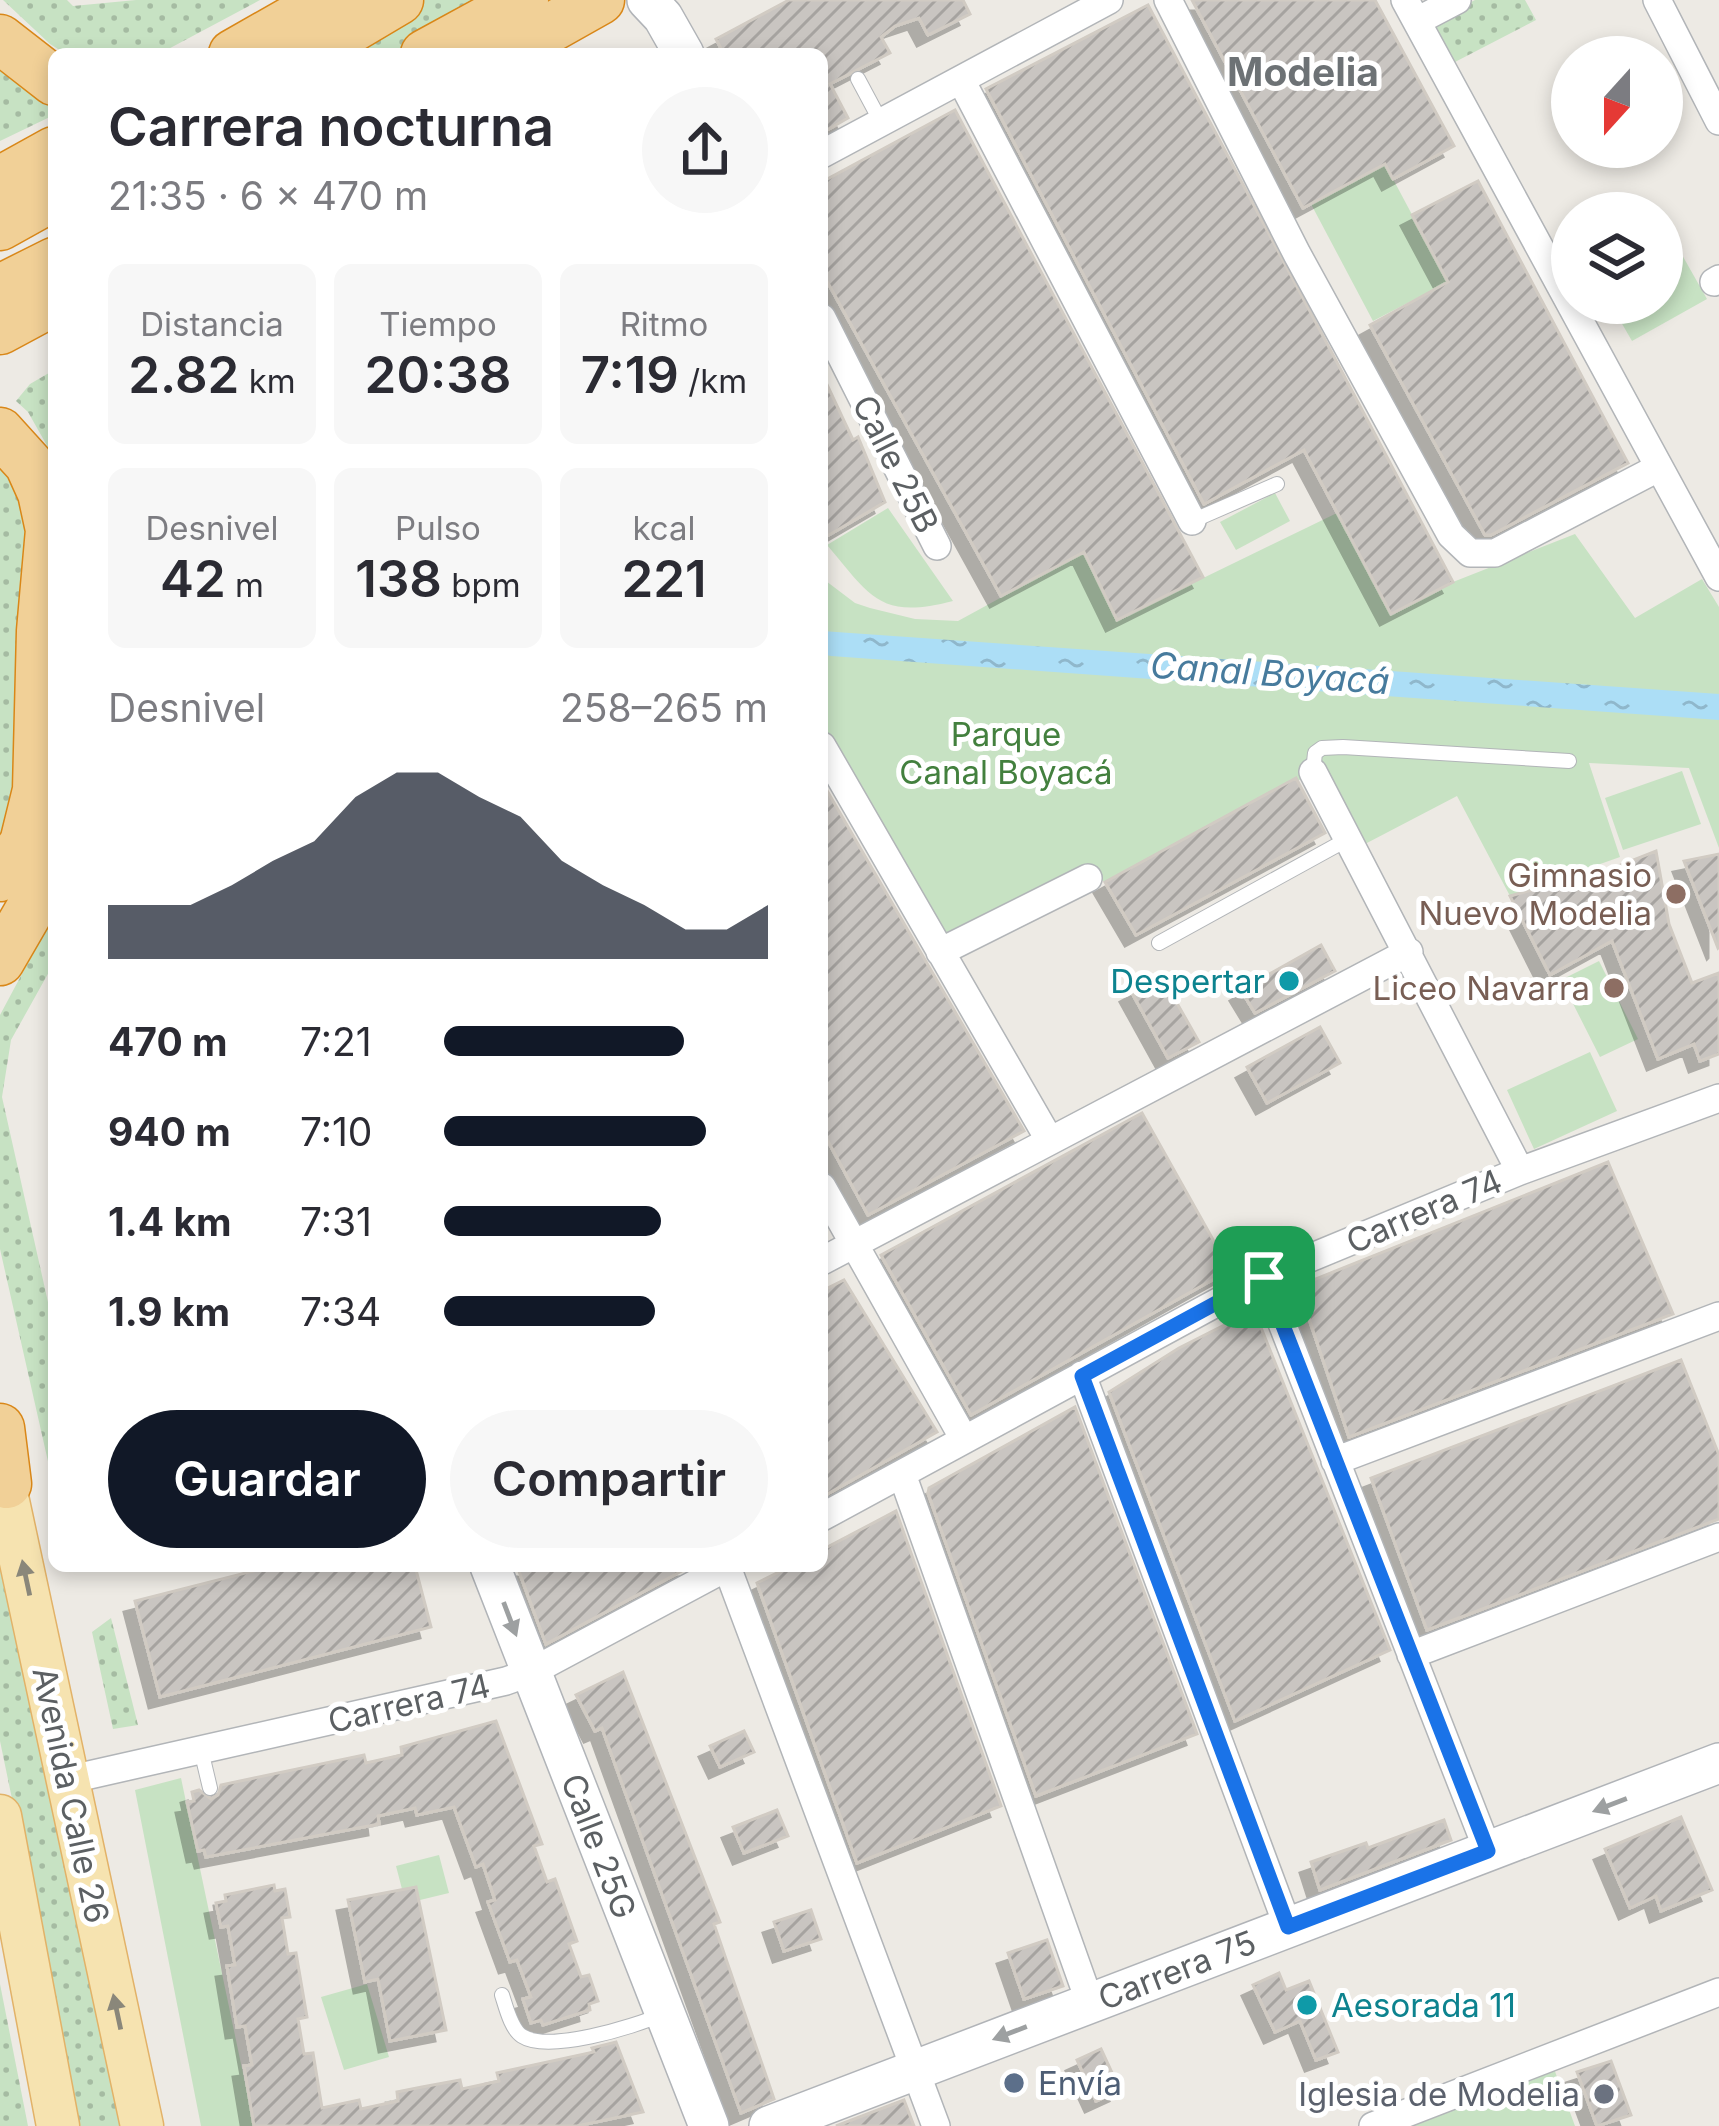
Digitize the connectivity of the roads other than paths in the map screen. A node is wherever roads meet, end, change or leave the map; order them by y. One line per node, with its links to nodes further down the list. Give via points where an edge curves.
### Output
1 (328, 0): 12 (highway)
2 (399, 0): 13 (highway)
3 (524, 0): 14 (highway)
4 (600, 0): 15 (highway)
5 (647, 0): 16 (street)
6 (1108, 0): 19 (street)
7 (1168, 0): 33 (street, via 1451,535 1470,553 1495,553)
8 (1456, 0): 10 (street)
9 (1657, 0): 20 (street)
10 (1411, 10): 33 (street)
11 (0, 39): 17 (highway)
12 (244, 48)
13 (318, 48)
14 (435, 48)
15 (515, 48)
16 (681, 48)
17 (48, 76)
18 (858, 79): 21 (lane)
19 (961, 80): 21 (street); 36 (street)
20 (1719, 121)
21 (881, 122): 22 (street)
22 (835, 138)
23 (48, 154): 24 (highway)
24 (0, 181)
25 (48, 199): 26 (highway)
26 (0, 226)
27 (48, 265): 28 (highway)
28 (0, 289)
29 (48, 305): 30 (highway)
30 (0, 330)
31 (828, 333): 37 (street, Calle 25B, via 882,464)
32 (0, 432): 35 (highway, via 29,464)
33 (1658, 468): 39 (street)
34 (1277, 484): 36 (lane)
35 (48, 521)
36 (1192, 521)
37 (937, 546)
38 (48, 552): 44 (highway, via 37,790 24,843)
39 (1719, 577)
40 (828, 756): 48 (street)
41 (1569, 761): 42 (lane, via 1322,748)
42 (1313, 772): 43 (street)
43 (1348, 838): 47 (lane); 49 (street)
44 (0, 877)
45 (48, 878): 50 (highway)
46 (1088, 878): 48 (street)
47 (1159, 943)
48 (940, 952): 52 (street)
49 (1409, 952): 52 (street); 53 (street)
50 (0, 962)
51 (1719, 1098): 53 (street, Carrera 74)
52 (1050, 1141): 55 (street)
53 (1520, 1171): 57 (street, Carrera 74)
54 (828, 1198): 55 (street)
55 (853, 1244): 56 (street); 61 (street)
56 (828, 1258)
57 (1264, 1277): 59 (street, Carrera 74); 62 (street)
58 (1719, 1316): 62 (street)
59 (1082, 1376): 61 (street, Carrera 74); 78 (street)
60 (0, 1428): 63 (highway)
61 (964, 1439): 64 (street, Carrera 74)
62 (1335, 1460): 70 (street)
63 (3, 1474): 74 (main road, Avenida Calle 26, one-way to 63)
64 (902, 1474): 65 (street, Carrera 74); 81 (street)
65 (828, 1514)
66 (1719, 1538): 70 (street)
67 (492, 1572): 71 (street, Calle 25G, one-way to 71)
68 (717, 1572): 71 (street, Carrera 74)
69 (730, 1572): 83 (street)
70 (1411, 1655): 77 (street)
71 (531, 1672): 72 (street, Carrera 74); 82 (street, Calle 25G)
72 (201, 1750): 74 (street, Carrera 74); 75 (lane)
73 (1719, 1763): 77 (street, Carrera 75, one-way to 77)
74 (68, 1780): 85 (main road, Avenida Calle 26, one-way to 74)
75 (210, 1788)
76 (0, 1816): 84 (main road)
77 (1488, 1851): 78 (street, Carrera 75)
78 (1288, 1927): 81 (street, Carrera 75)
79 (1719, 1992): 89 (street)
80 (502, 1995): 82 (lane, via 515,2029 548,2041 631,2029)
81 (1090, 2003): 83 (street, Carrera 75, one-way to 83)
82 (664, 2013): 86 (street, Calle 25G)
83 (915, 2069): 87 (street, Carrera 75); 88 (street)
84 (58, 2126)
85 (142, 2126)
86 (709, 2126)
87 (769, 2126)
88 (936, 2126)
89 (1373, 2126)

